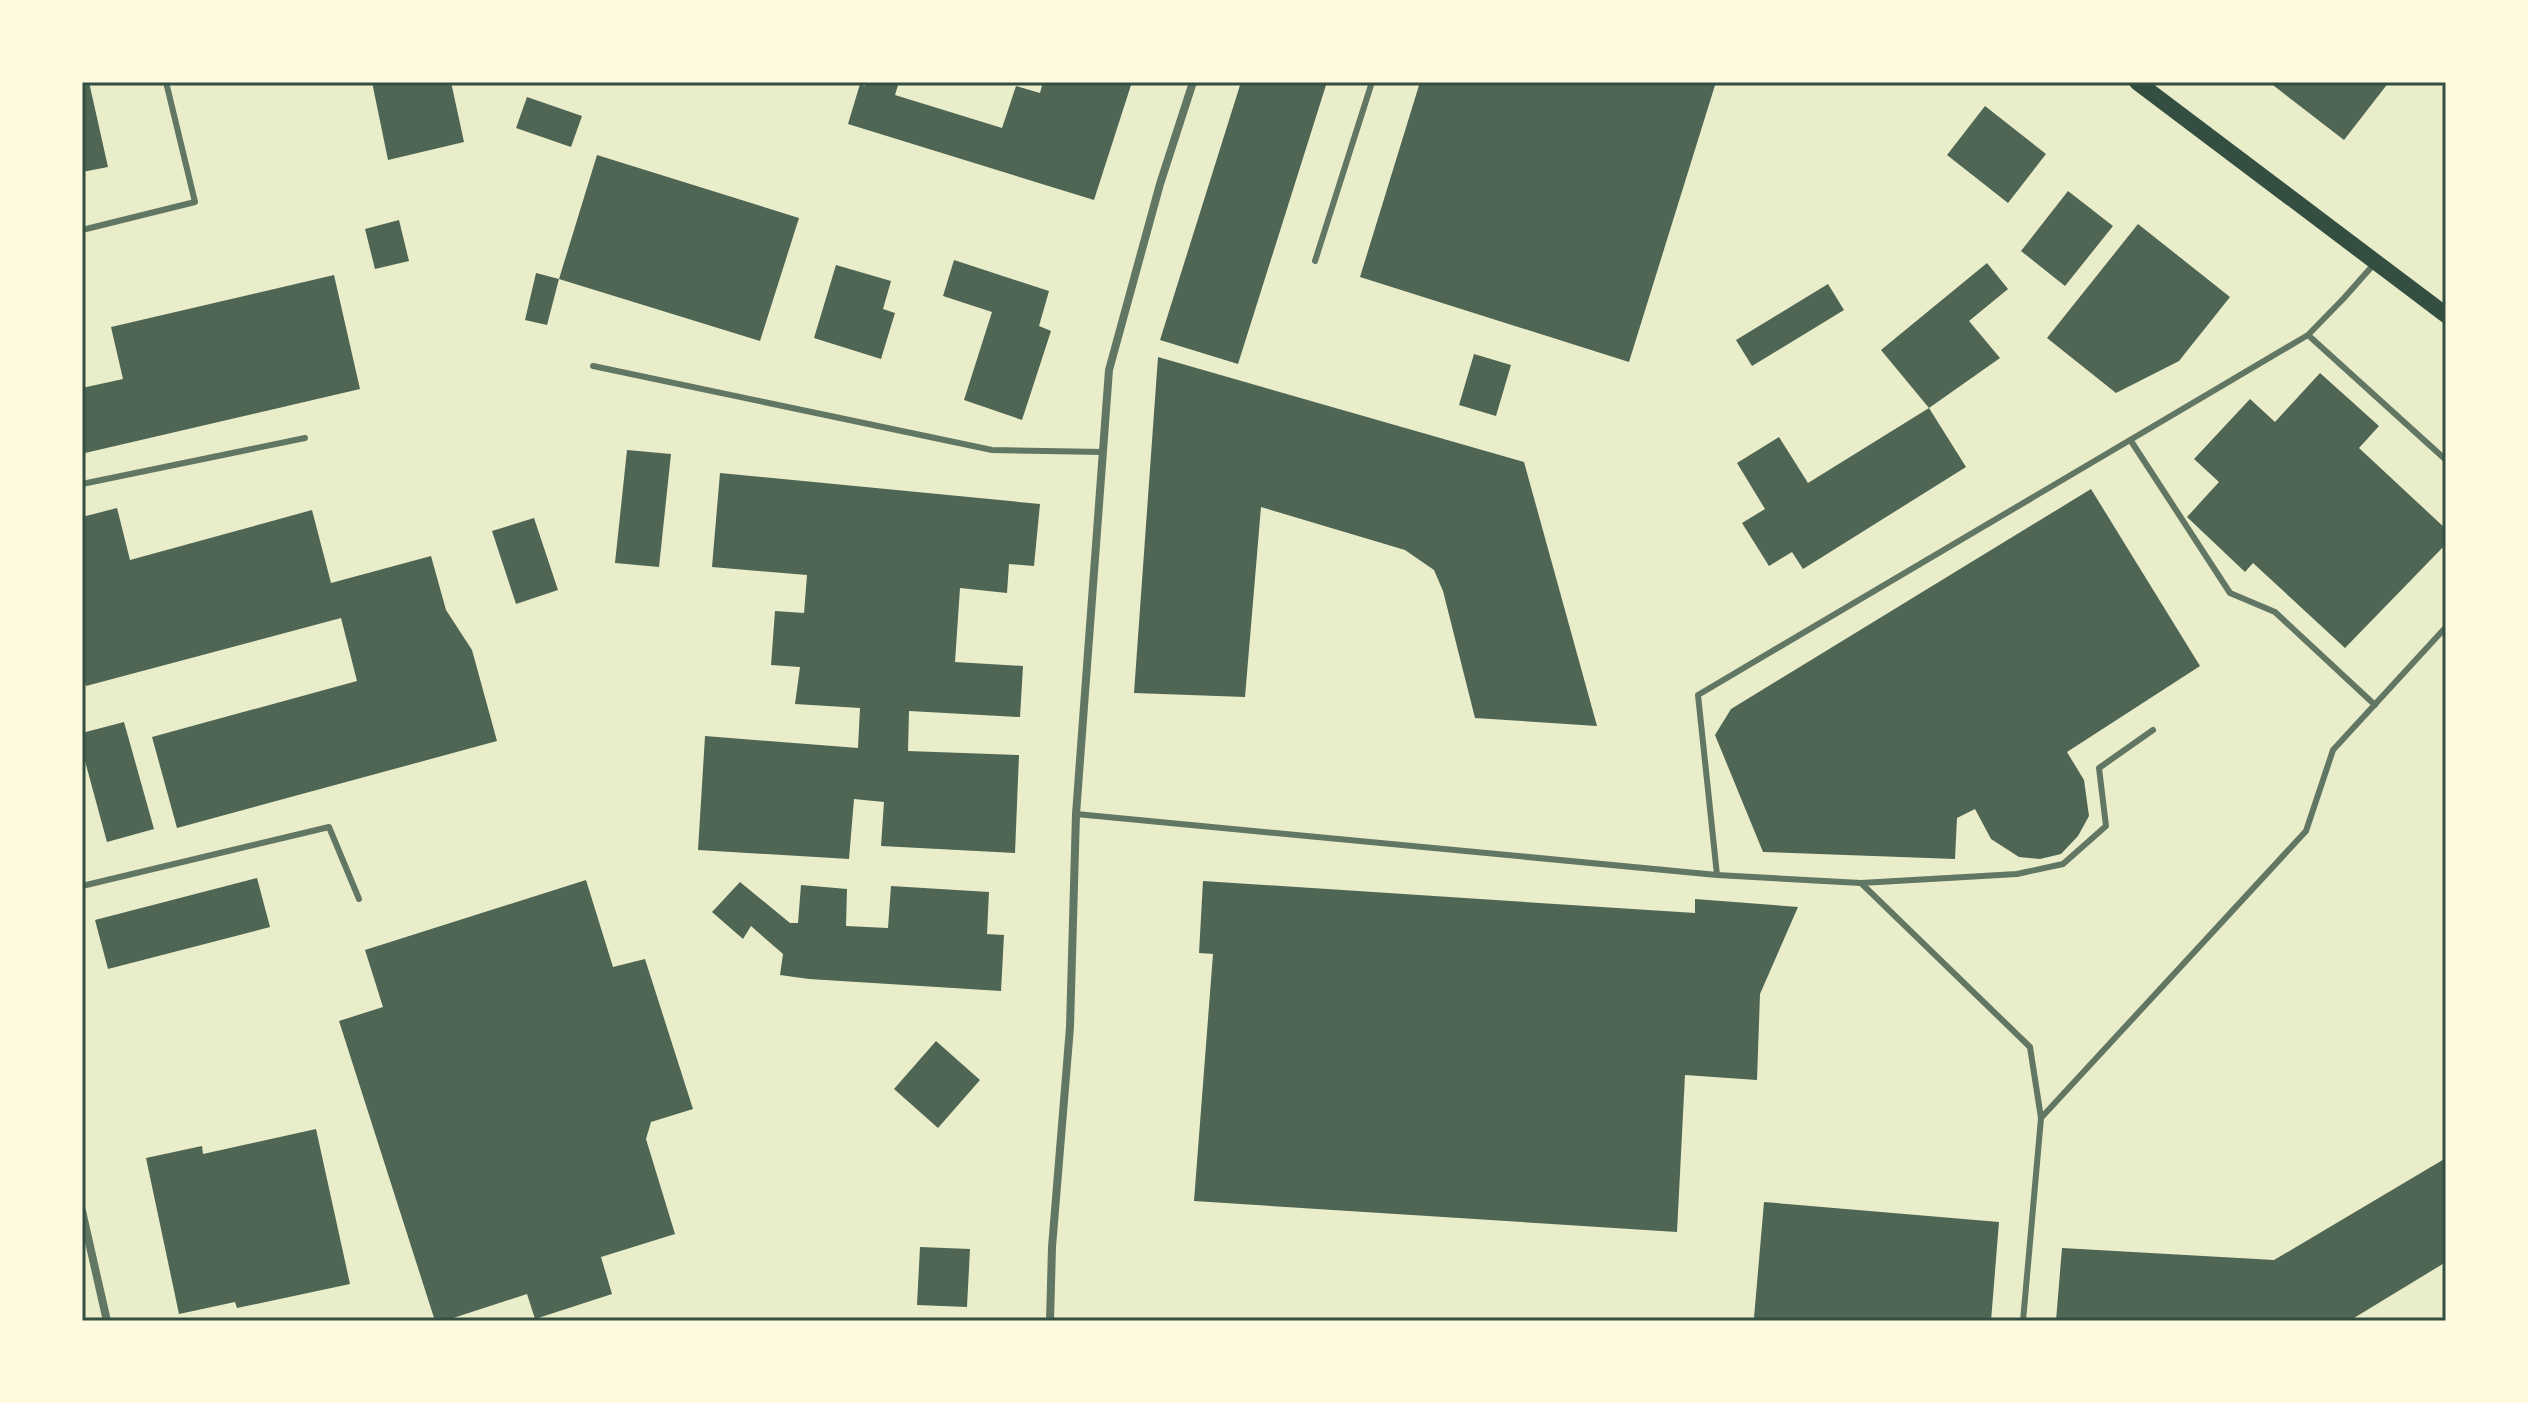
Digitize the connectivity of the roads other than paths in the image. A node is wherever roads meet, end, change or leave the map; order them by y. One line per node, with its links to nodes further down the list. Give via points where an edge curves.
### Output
1 (166, 82): 5 (lane, via 195,202)
2 (1193, 82): 13 (street, via 1109,370)
3 (1372, 82): 6 (lane)
4 (2137, 82): 7 (main road)
5 (82, 230)
6 (1315, 261)
7 (2375, 262): 8 (main road); 9 (lane)
8 (2446, 315)
9 (2308, 335): 12 (lane); 14 (lane)
10 (593, 366): 13 (lane, via 992,450)
11 (305, 438): 15 (lane)
12 (2131, 441): 17 (lane, via 2230,593 2275,612); 20 (lane, via 1698,695)
13 (1103, 452): 19 (street)
14 (2446, 460)
15 (82, 484)
16 (2446, 627): 17 (lane)
17 (2375, 705): 24 (lane, via 2333,750 2306,831)
18 (2153, 730): 21 (lane, via 2099,768 2106,826 2063,864 2017,874)
19 (1076, 814): 20 (lane); 27 (street, via 1070,1027)
20 (1717, 875): 21 (lane)
21 (1861, 883): 24 (lane, via 2030,1047)
22 (82, 886): 23 (lane, via 329,827)
23 (359, 899)
24 (2041, 1118): 28 (lane)
25 (82, 1211): 26 (street)
26 (107, 1321)
27 (1050, 1321)
28 (2023, 1321)

